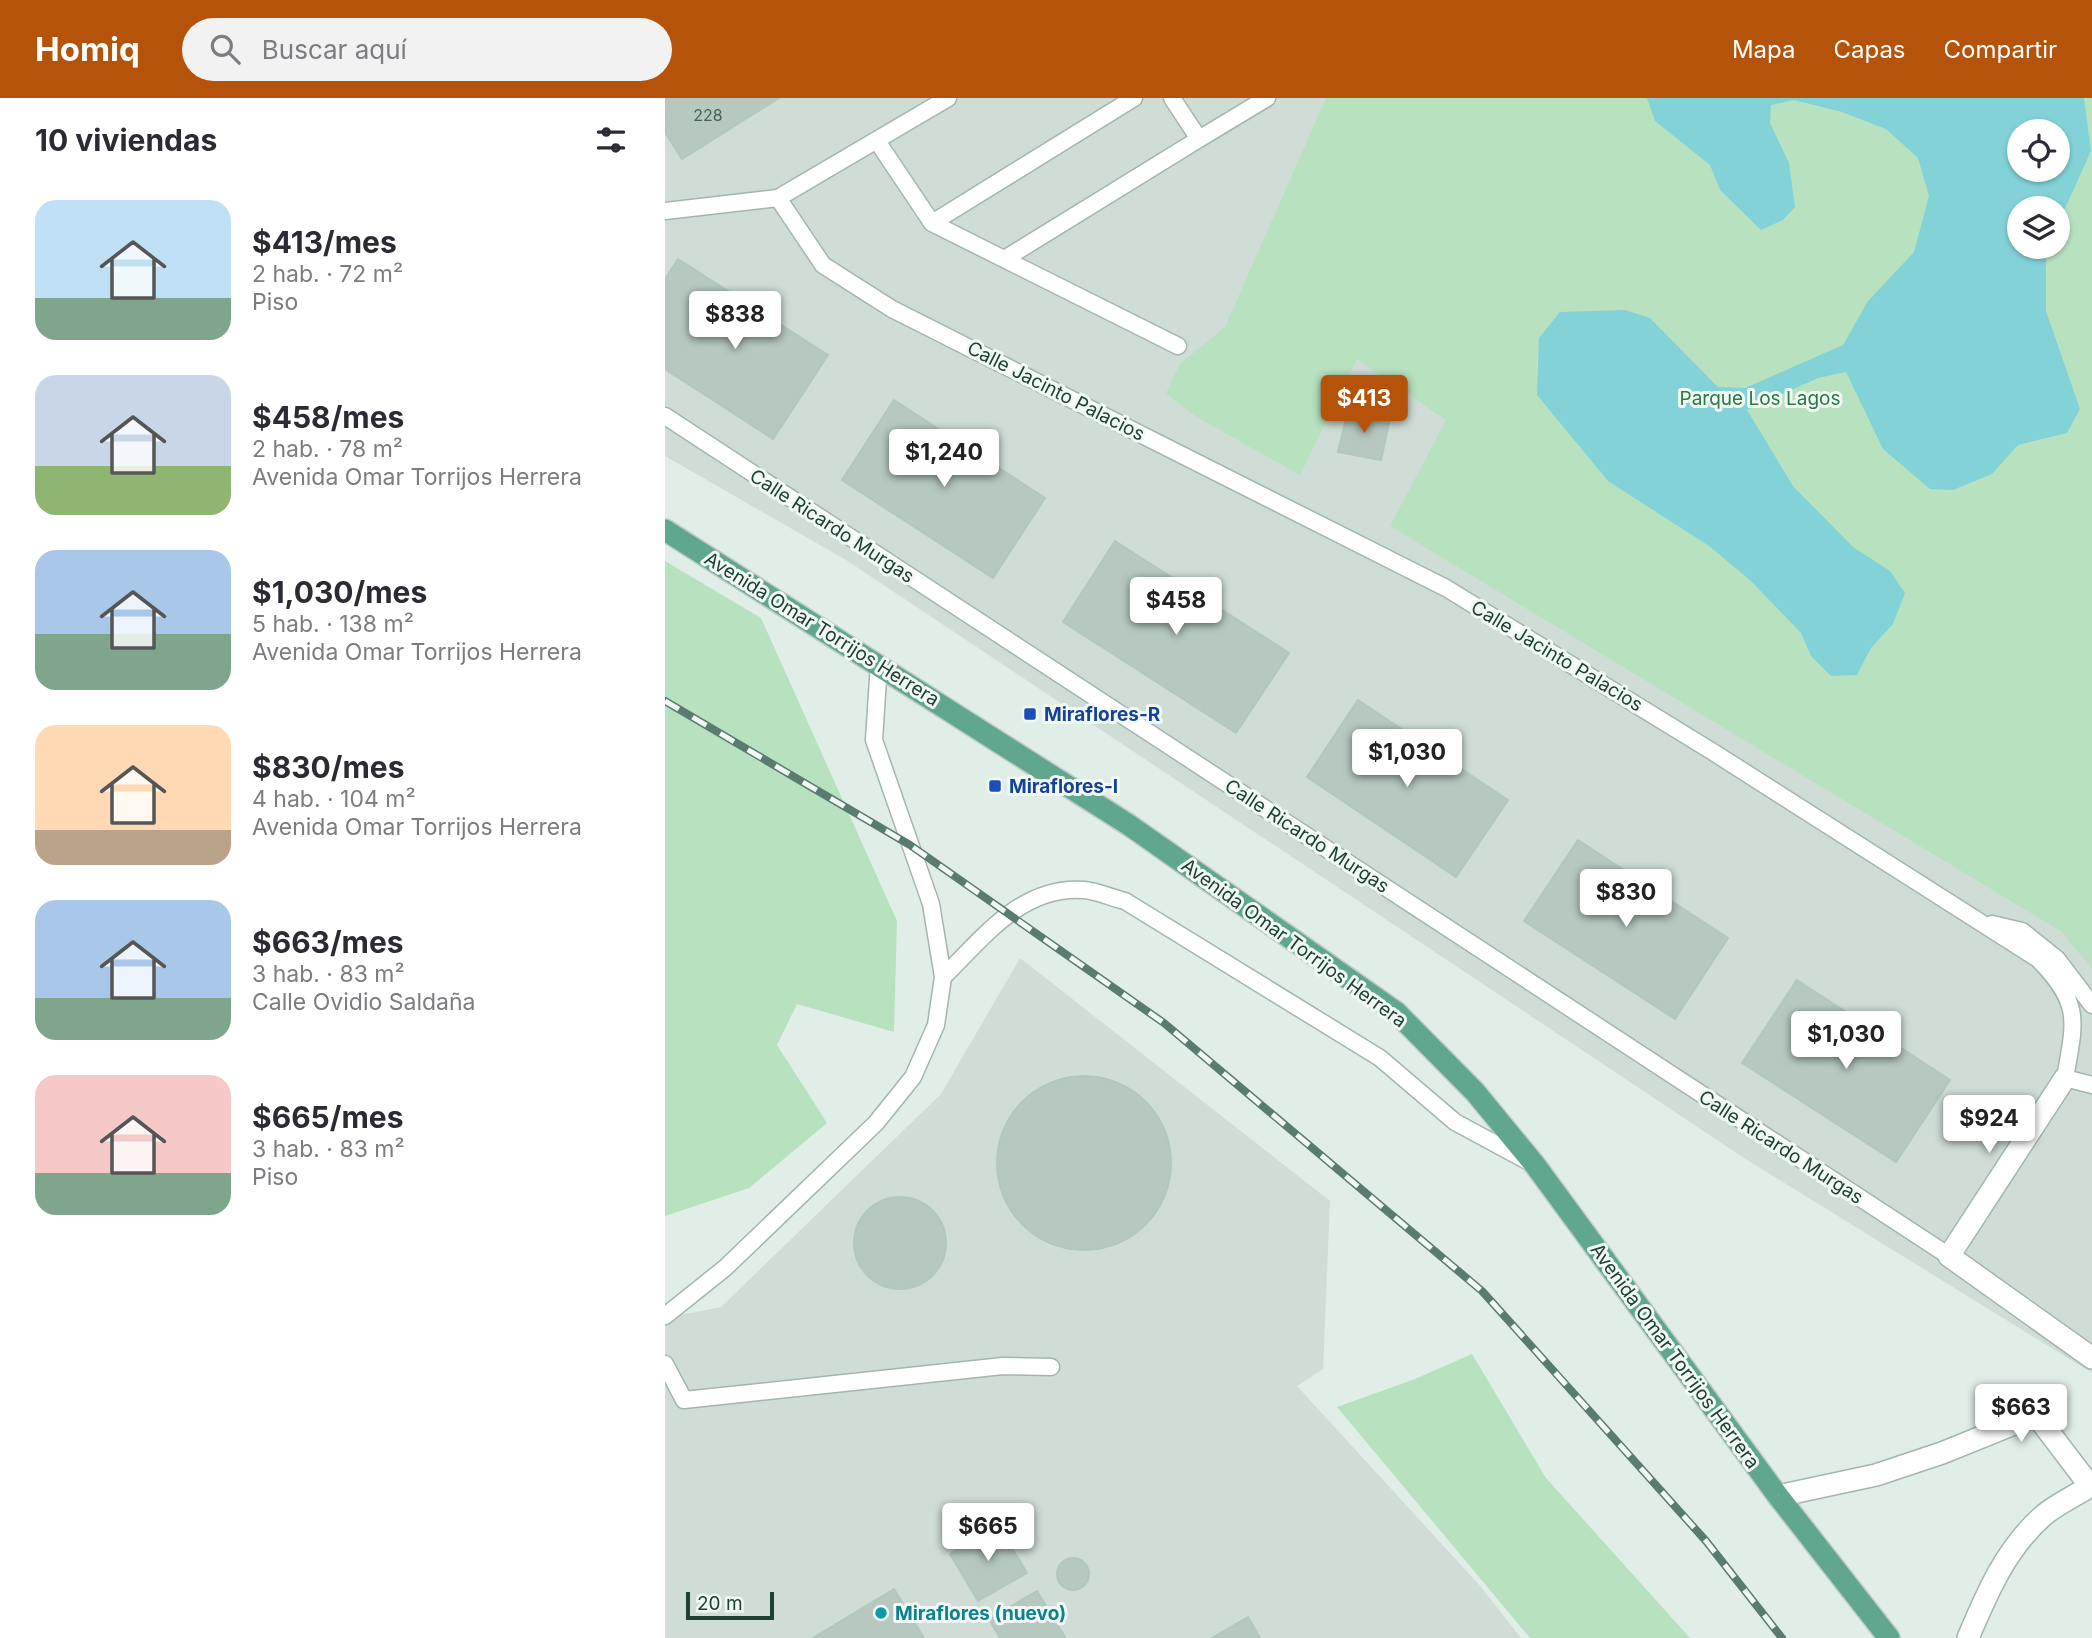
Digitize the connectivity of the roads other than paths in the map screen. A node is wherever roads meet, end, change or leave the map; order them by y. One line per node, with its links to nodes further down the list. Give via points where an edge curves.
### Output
1 (948, 98): 6 (lane)
2 (1133, 98): 9 (lane)
3 (1172, 98): 5 (lane)
4 (1267, 98): 5 (lane)
5 (1199, 139): 10 (lane)
6 (877, 141): 7 (lane); 9 (lane)
7 (778, 198): 8 (lane); 15 (lane, Calle Jacinto Palacios, via 823,265 892,309 1446,588)
8 (665, 211)
9 (932, 223): 10 (lane)
10 (1006, 258): 11 (lane)
11 (1178, 346)
12 (665, 416): 21 (lane, Calle Ricardo Murgas)
13 (665, 530): 14 (main road, Avenida Omar Torrijos Herrera)
14 (879, 663): 16 (lane, via 874,740 931,904); 20 (main road, Avenida Omar Torrijos Herrera, via 1129,825 1396,1012 1475,1092)
15 (1983, 921): 17 (lane, via 2022,930 2057,959); 18 (lane, Calle Jacinto Palacios, via 2038,959 2065,993 2075,1022)
16 (943, 977): 20 (lane, via 1009,912 1039,894 1084,890 1125,901 1380,1058 1455,1122); 22 (lane, via 936,1025 913,1077 876,1123 725,1268)
17 (2092, 1005)
18 (2066, 1078): 19 (lane); 21 (street, Calle Jacinto Palacios)
19 (2092, 1085)
20 (1535, 1165): 27 (main road, Avenida Omar Torrijos Herrera)
21 (1949, 1256): 23 (street)
22 (665, 1316)
23 (2092, 1358)
24 (665, 1364): 25 (lane, via 684,1400 1003,1366)
25 (1051, 1367)
26 (2091, 1486): 27 (street, via 2033,1415 1954,1449 1876,1475); 29 (street, via 2046,1514 2018,1541)
27 (1778, 1496): 28 (main road, Avenida Omar Torrijos Herrera)
28 (1889, 1638)
29 (1968, 1638)

